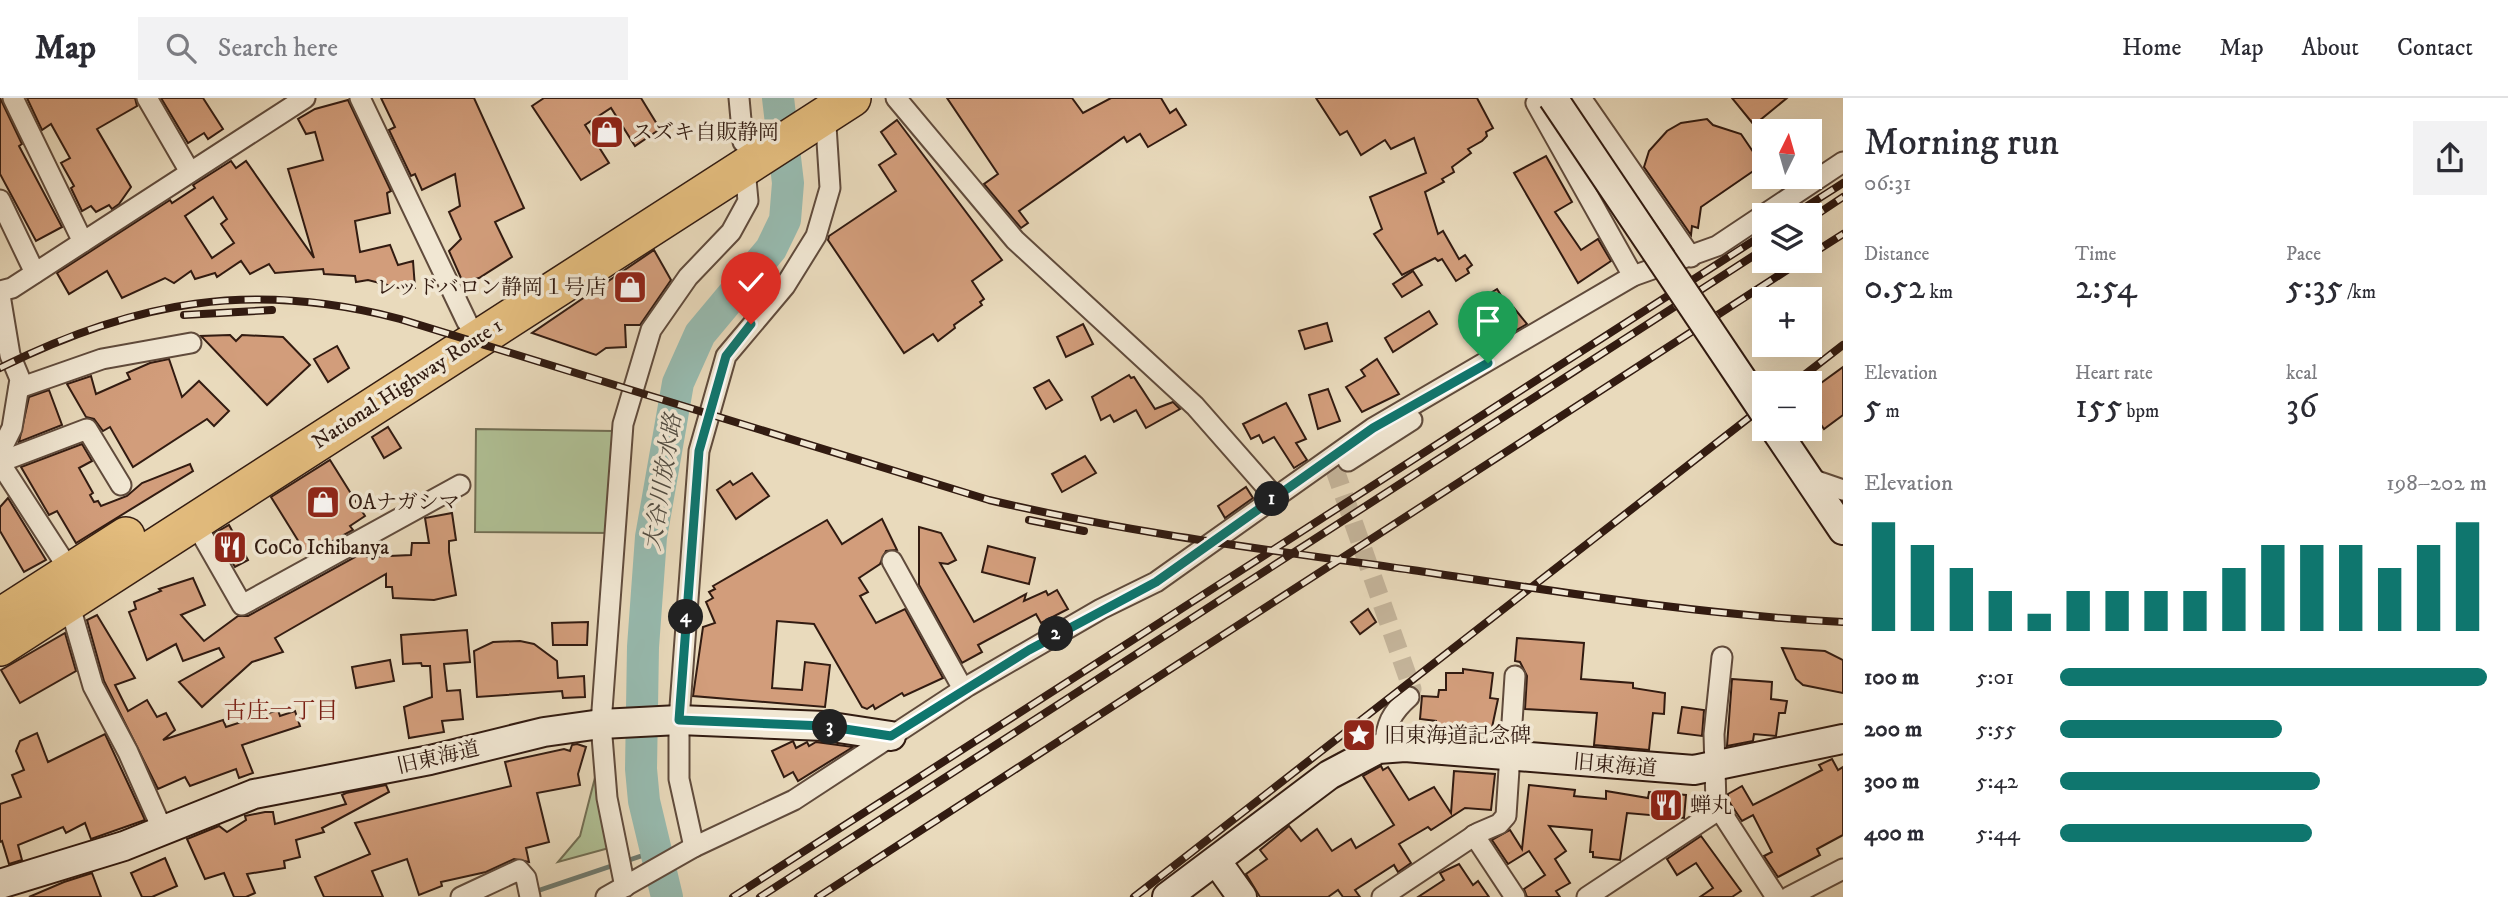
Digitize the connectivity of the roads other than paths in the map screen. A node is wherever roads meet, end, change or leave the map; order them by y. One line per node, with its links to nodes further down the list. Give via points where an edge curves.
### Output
1 (13, 98): 15 (street)
2 (147, 98): 13 (street)
3 (305, 98): 13 (street)
4 (360, 98): 20 (street)
5 (739, 98): 11 (street)
6 (896, 98): 33 (street, via 1015,240 1195,406)
7 (1540, 98): 18 (street, via 1536,103)
8 (1553, 98): 23 (street, bridge)
9 (1581, 98): 16 (street)
10 (825, 106): 11 (highway, National Highway Route 1); 44 (street, via 830,188 816,236 785,286 726,356 699,451)
11 (748, 153): 20 (highway, National Highway Route 1); 34 (highway, National Highway Route 1); 45 (street, via 748,201 731,232 688,276 651,330 623,424)
12 (1843, 162): 16 (street, via 1717,247)
13 (191, 172): 15 (street)
14 (0, 200): 17 (street)
15 (83, 242): 17 (street)
16 (1691, 257): 18 (street)
17 (35, 273): 19 (street)
18 (1633, 276): 24 (street)
19 (0, 293): 22 (street)
20 (467, 322): 37 (highway, National Highway Route 1)
21 (191, 343): 22 (street, via 102,359)
22 (19, 388): 26 (street, via 12,428)
23 (1752, 394)
24 (1422, 400): 28 (street, via 1426,411); 33 (street, via 1373,428)
25 (1783, 441): 29 (street)
26 (0, 452)
27 (0, 462): 30 (street, via 86,429); 37 (street)
28 (1338, 468)
29 (1808, 478): 32 (street); 35 (street)
30 (121, 485)
31 (460, 485): 34 (street, via 242,605)
32 (1843, 490)
33 (1275, 497): 42 (street, via 1156,582)
34 (194, 521): 37 (highway, National Highway Route 1)
35 (1843, 530)
36 (892, 561): 42 (street)
37 (70, 587): 38 (highway, National Highway Route 1); 39 (highway, National Highway Route 1); 52 (street, via 93,687)
38 (0, 617)
39 (0, 647)
40 (1722, 657): 50 (street)
41 (1515, 676): 49 (street)
42 (963, 689): 46 (street)
43 (1409, 697): 48 (street, via 1392,712)
44 (679, 720): 45 (street, 旧東海道); 46 (street, 旧東海道, via 825,726); 54 (street, via 679,779)
45 (601, 724): 52 (street, 旧東海道, via 254,794); 58 (street, via 607,798)
46 (891, 736): 54 (street, via 794,800)
47 (1843, 740): 50 (street, 旧東海道)
48 (1384, 749): 49 (street, 旧東海道); 55 (street, via 1329,775)
49 (1508, 755): 50 (street, 旧東海道, via 1673,769); 53 (street, via 1506,816)
50 (1714, 768): 51 (street)
51 (1720, 809): 66 (street); 67 (street)
52 (163, 831): 57 (street, 旧東海道)
53 (1474, 835): 64 (street); 65 (street)
54 (690, 849): 58 (street)
55 (1217, 862): 62 (street); 63 (street)
56 (1843, 869): 68 (street)
57 (0, 884)
58 (628, 885): 61 (street)
59 (528, 888): 60 (street, via 519,870)
60 (461, 897)
61 (606, 897)
62 (1167, 897)
63 (1242, 897)
64 (1382, 897)
65 (1515, 897)
66 (1587, 897)
67 (1776, 897)
68 (1789, 897)

